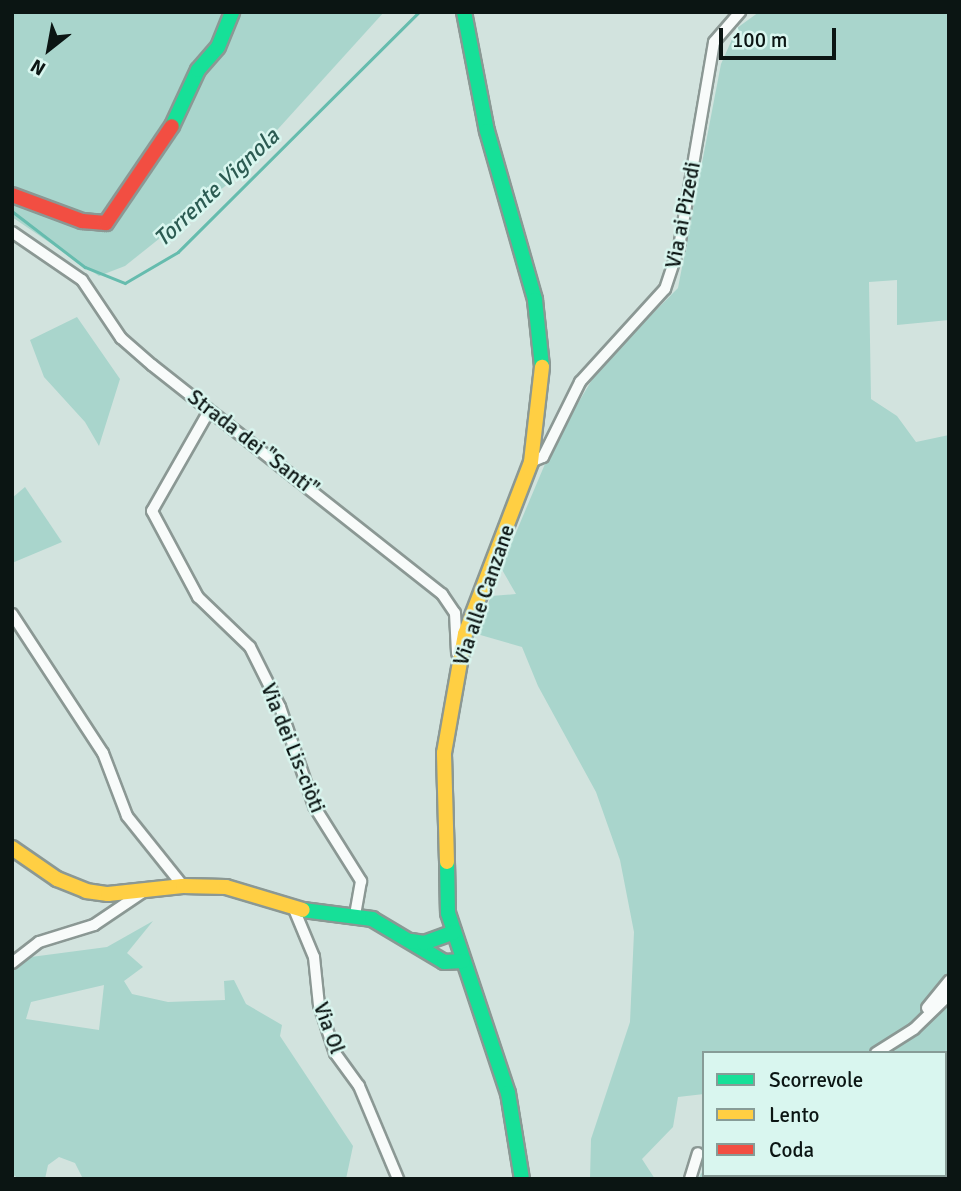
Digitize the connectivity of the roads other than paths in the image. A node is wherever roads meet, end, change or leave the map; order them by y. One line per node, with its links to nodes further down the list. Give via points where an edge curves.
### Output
1 (232, 12): 4 (main road, via 218,47 198,70 184,108 106,223 82,221)
2 (464, 12): 7 (main road, Via alle Canzane, via 487,131 535,300 543,358)
3 (740, 12): 7 (street, Via ai Pizedi, via 714,42 680,247 665,289 580,382 543,457)
4 (12, 195)
5 (12, 232): 6 (street, Strada dei "Santi", via 82,280 121,338)
6 (209, 411): 9 (street, Strada dei "Santi", via 442,594 455,613); 14 (street, Via dei Lis-ciòti, via 152,511 198,597 250,647 280,706 314,806 361,881)
7 (531, 462): 9 (main road, Via alle Canzane, via 465,634)
8 (12, 614): 11 (street, via 103,753 127,817)
9 (456, 673): 15 (main road, Via alle Canzane, via 444,753 447,903)
10 (12, 848): 12 (main road, via 57,879 86,891)
11 (183, 886): 12 (main road); 13 (main road, via 226,887)
12 (146, 890): 18 (street, via 93,925 39,942)
13 (294, 909): 14 (main road); 24 (street, Via Ol, via 314,957 319,1005 335,1052 359,1086)
14 (355, 916): 16 (main road)
15 (454, 932): 16 (main road, via 424,943); 17 (main road, Via alle Canzane)
16 (410, 941): 17 (main road, via 444,962)
17 (463, 961): 25 (main road, Via alle Canzane, via 508,1093)
18 (12, 963)
19 (949, 981): 21 (street)
20 (949, 995): 21 (street)
21 (920, 1021): 22 (street)
22 (879, 1051)
23 (698, 1153): 26 (street)
24 (398, 1179)
25 (522, 1179)
26 (690, 1179)

